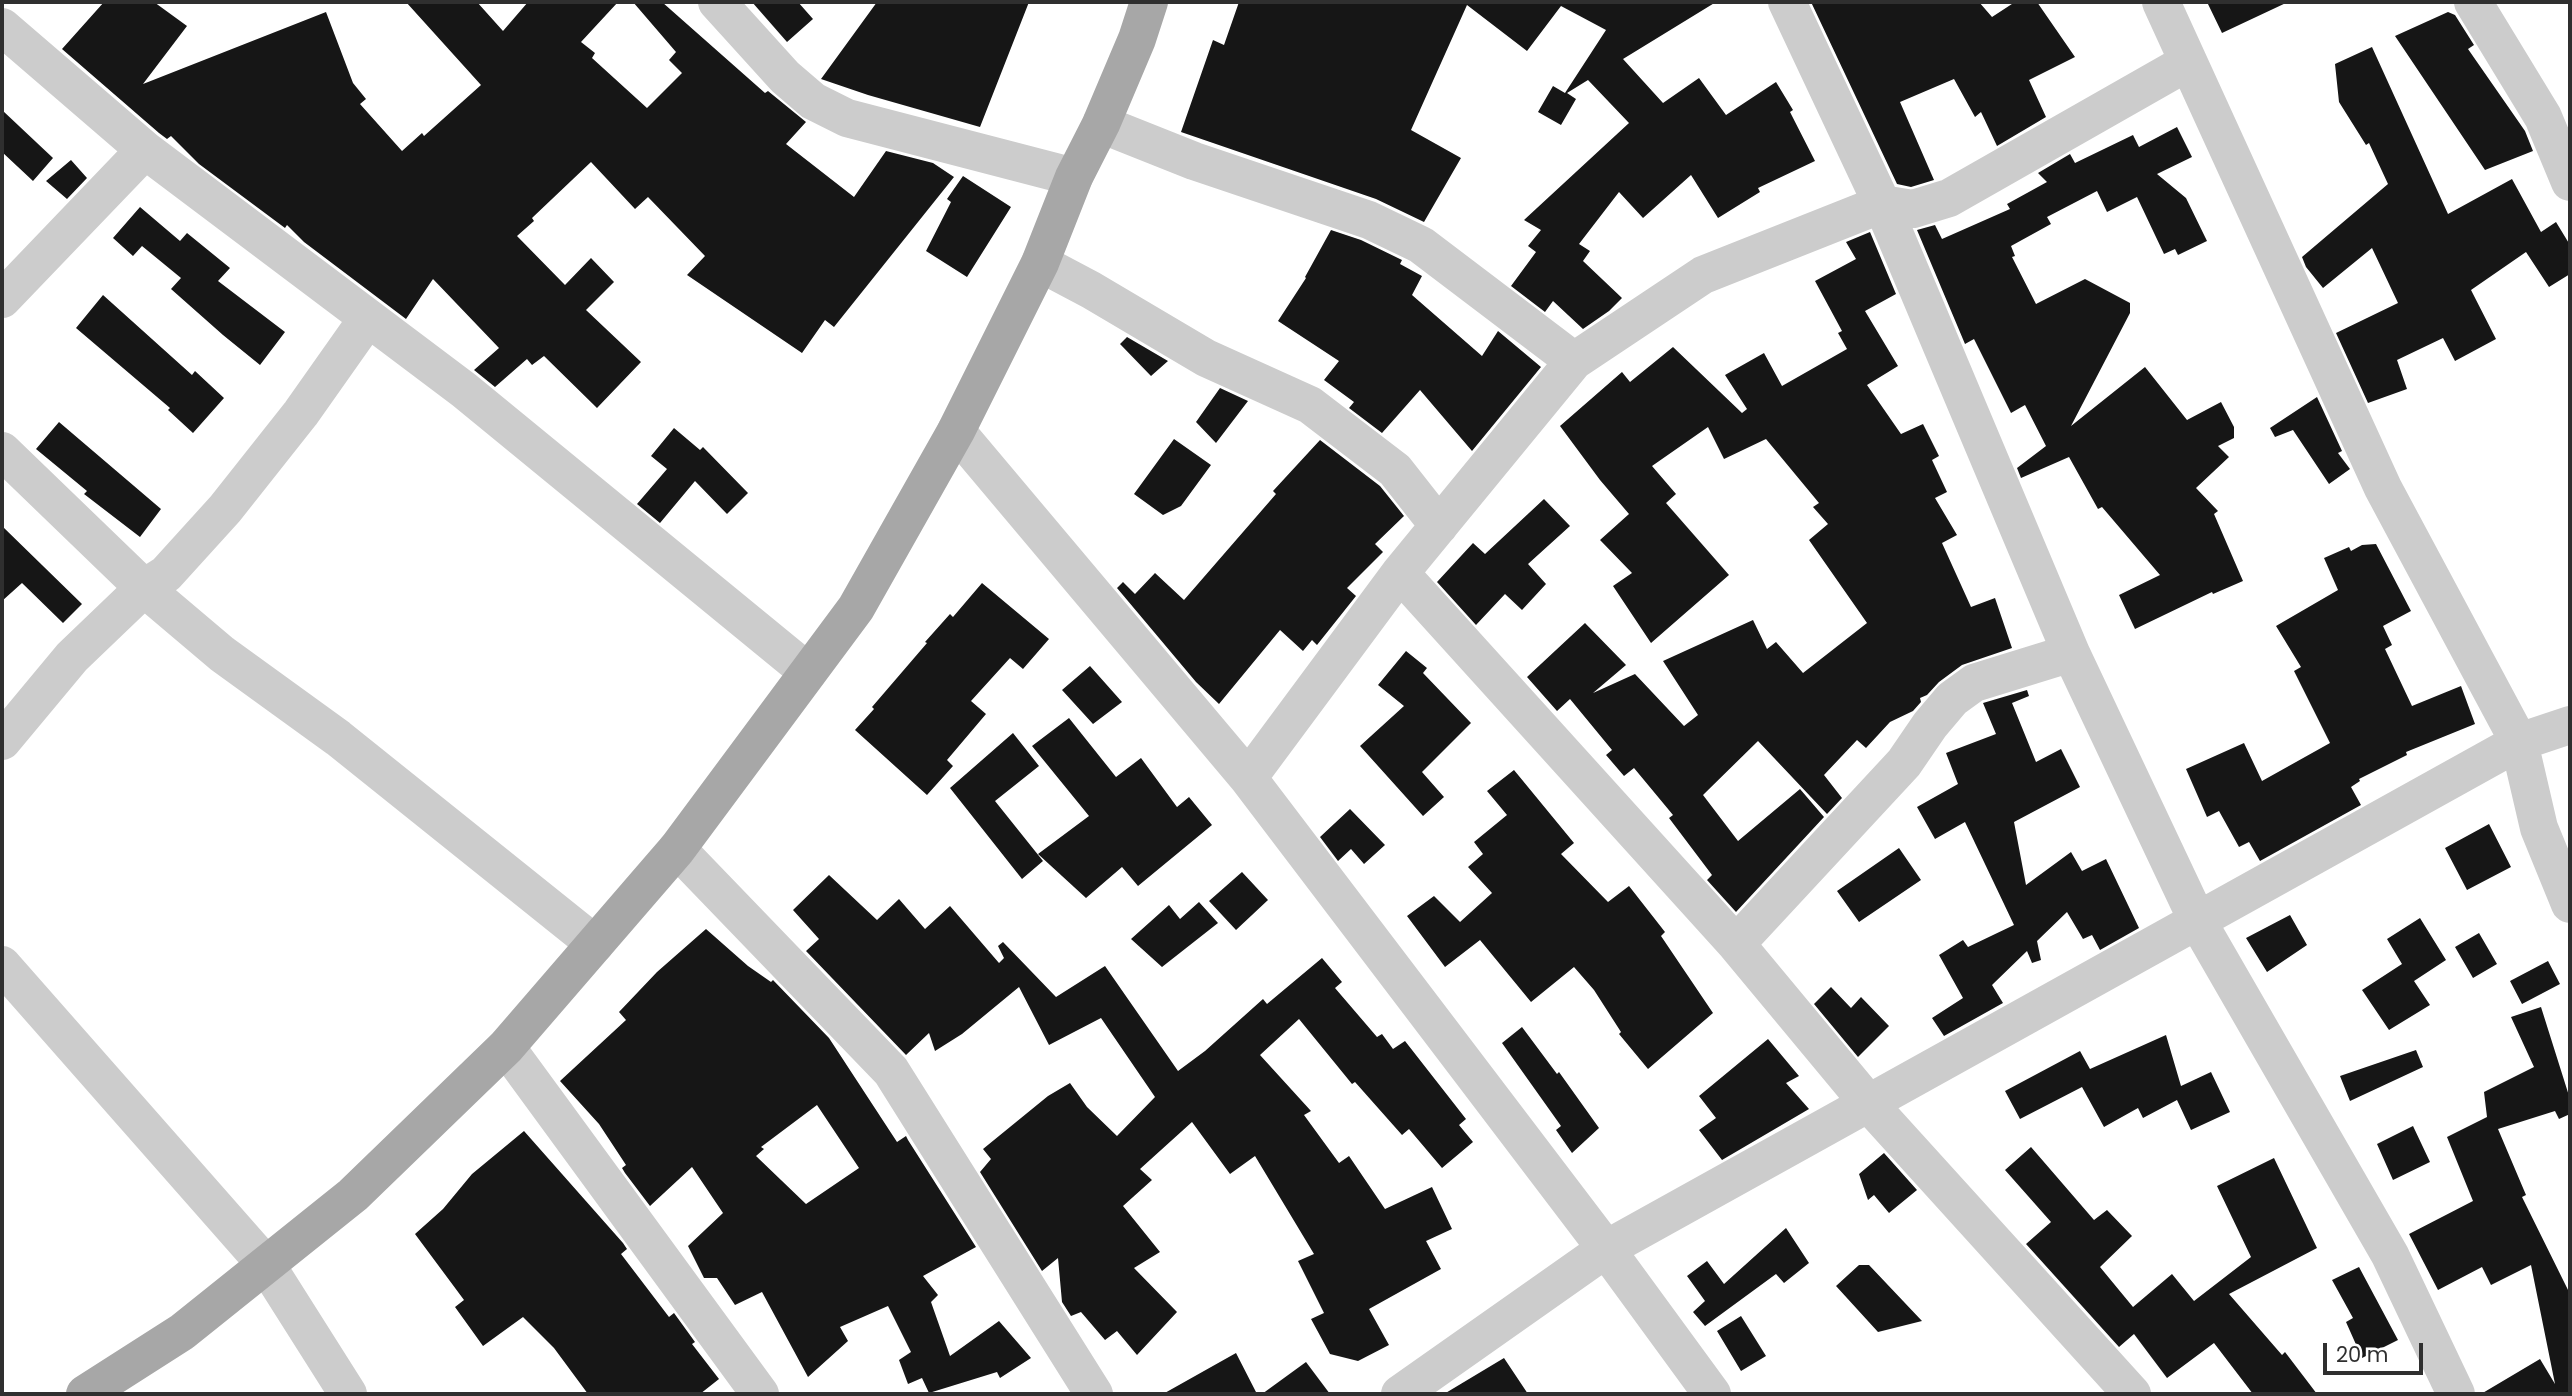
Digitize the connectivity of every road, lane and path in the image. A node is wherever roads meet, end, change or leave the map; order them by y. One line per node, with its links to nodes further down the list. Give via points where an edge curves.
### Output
1 (718, 2): 10 (street, via 785,77 813,101 846,118)
2 (1149, 2): 8 (main road)
3 (1787, 2): 12 (street)
4 (2161, 2): 7 (street)
5 (2473, 2): 11 (street, via 2543,117)
6 (2, 27): 9 (street)
7 (2188, 62): 12 (street, via 1949,198 1913,209); 26 (street, via 2383,488)
8 (1101, 124): 10 (main road); 16 (street, via 1369,220 1421,245)
9 (145, 150): 14 (street); 15 (street)
10 (1074, 177): 13 (main road)
11 (2570, 182)
12 (1882, 204): 16 (street, via 1703,275); 22 (street)
13 (1040, 263): 17 (main road); 19 (street, via 1206,358 1310,405 1395,470)
14 (2, 299)
15 (368, 318): 21 (street, via 225,509 166,574); 23 (street, via 464,390)
16 (1574, 361): 19 (street)
17 (956, 431): 23 (main road, via 856,608); 27 (street)
18 (2, 451): 21 (street)
19 (1439, 526): 20 (street)
20 (1400, 573): 27 (street); 32 (street)
21 (145, 588): 25 (street, via 72,657); 31 (street, via 222,654 338,738)
22 (2071, 653): 30 (street); 32 (street, via 1974,683 1952,699 1904,763)
23 (808, 672): 28 (main road)
24 (2570, 725): 26 (street)
25 (2, 741)
26 (2519, 742): 29 (street, via 2539,828); 30 (street)
27 (1248, 778): 36 (street)
28 (677, 849): 31 (main road); 41 (street, via 891,1071)
29 (2570, 904)
30 (2198, 922): 35 (street); 45 (street, via 2390,1255)
31 (595, 944): 34 (main road)
32 (1736, 944): 35 (street)
33 (2, 965): 37 (street)
34 (506, 1047): 37 (main road, via 353,1195); 40 (street)
35 (1869, 1104): 36 (street); 44 (street)
36 (1606, 1250): 42 (street); 43 (street)
37 (267, 1266): 38 (main road, via 182,1332); 39 (street)
38 (85, 1394)
39 (348, 1394)
40 (760, 1394)
41 (1094, 1394)
42 (1400, 1394)
43 (1712, 1394)
44 (2132, 1394)
45 (2456, 1394)

